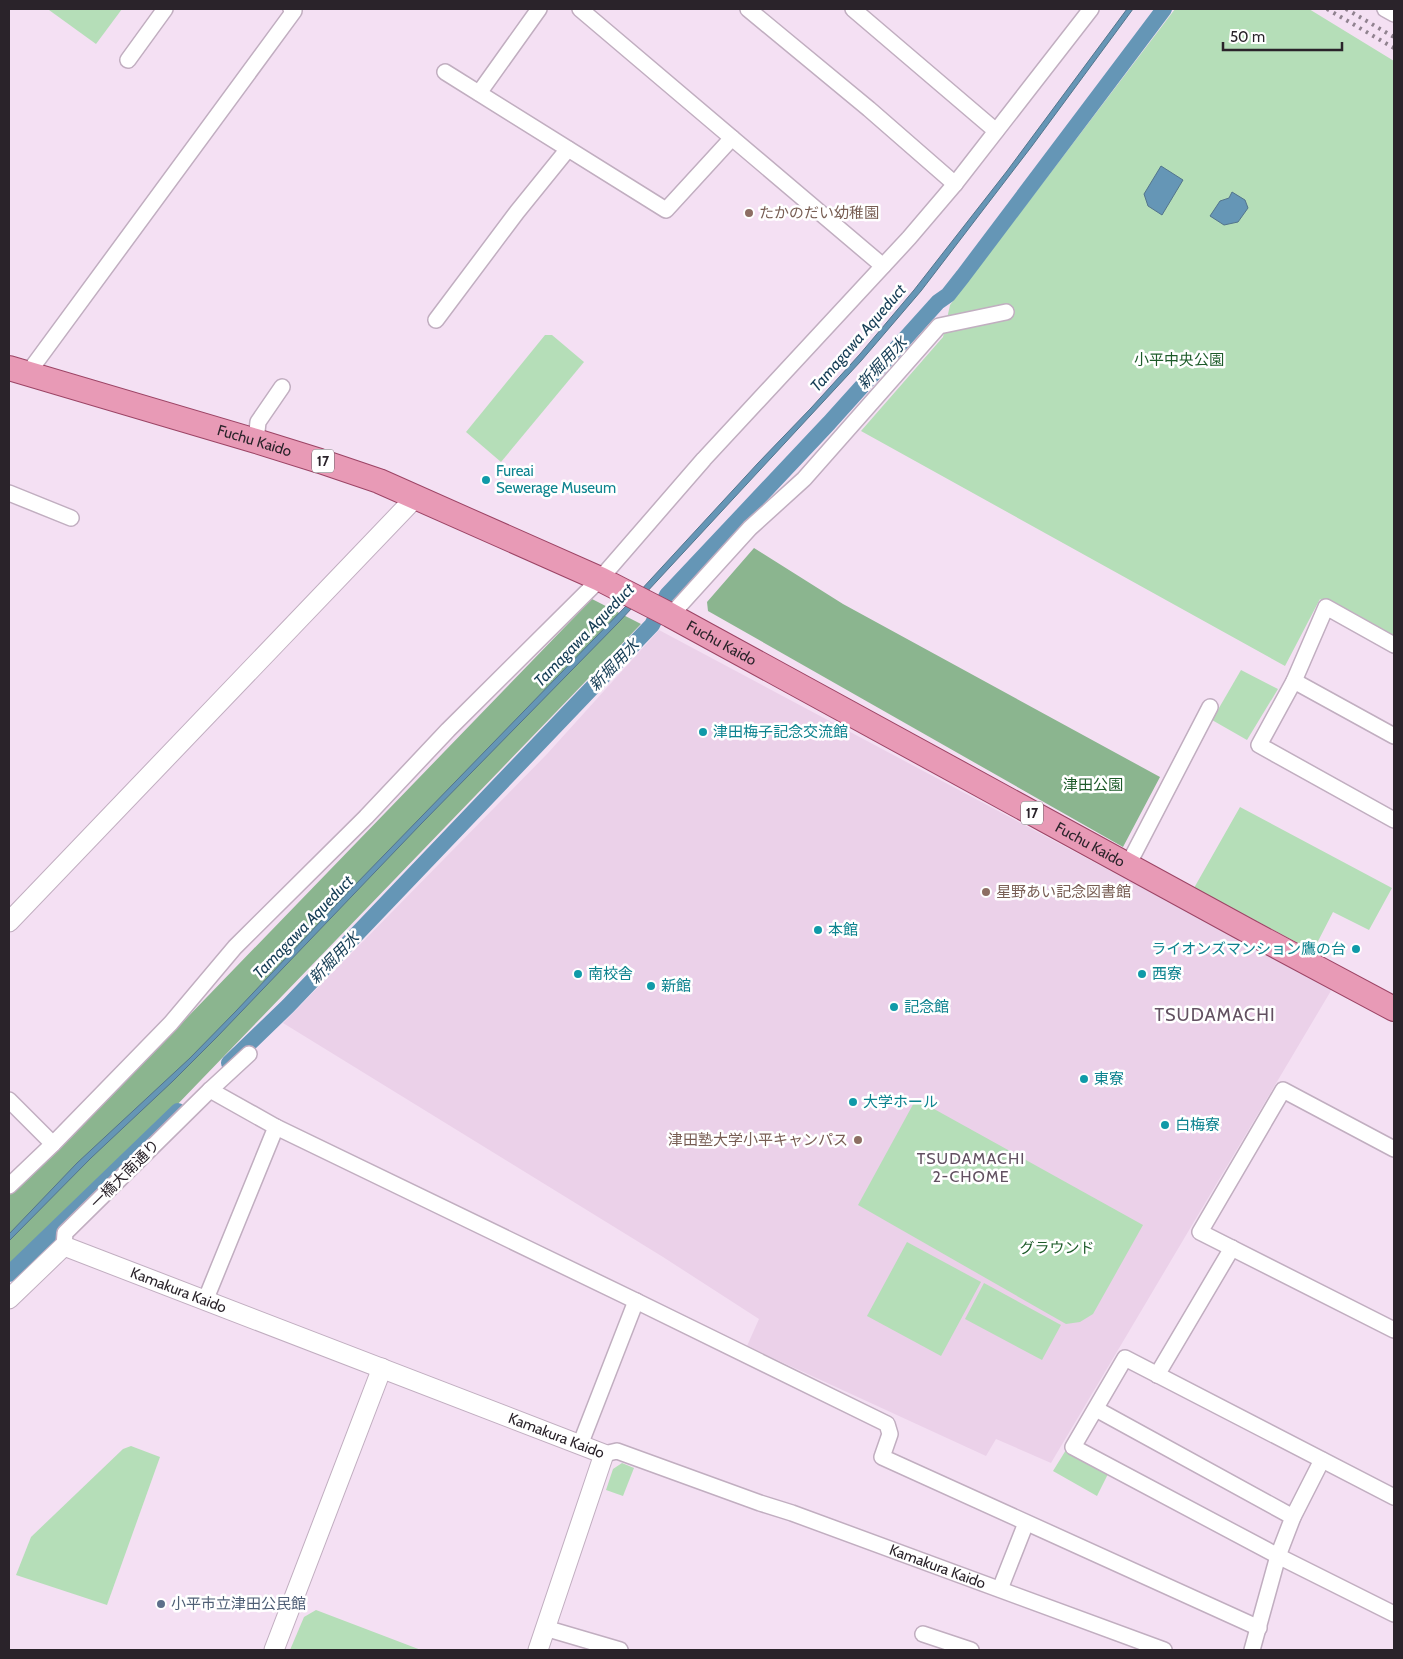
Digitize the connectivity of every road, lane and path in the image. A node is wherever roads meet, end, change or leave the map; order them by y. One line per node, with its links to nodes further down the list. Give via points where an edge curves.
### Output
1 (165, 9): 10 (street)
2 (291, 9): 20 (street, via 294,11)
3 (539, 9): 12 (street)
4 (580, 9): 14 (street)
5 (748, 9): 16 (street)
6 (853, 9): 13 (street)
7 (1090, 9): 13 (street)
8 (1384, 9): 9 (street)
9 (1394, 14)
10 (128, 60)
11 (445, 72): 12 (street)
12 (480, 93): 15 (street)
13 (996, 131): 16 (street)
14 (732, 138): 15 (street, via 666,210); 17 (street)
15 (568, 149): 19 (street)
16 (955, 184): 17 (street)
17 (883, 266): 26 (street, via 704,459)
18 (1006, 312): 27 (street, via 939,326 804,479)
19 (436, 320)
20 (18, 370): 22 (main road, Fuchu Kaido / 17)
21 (282, 387): 22 (street, via 258,422)
22 (256, 441): 24 (main road, Fuchu Kaido / 17, via 350,470)
23 (9, 493): 25 (street)
24 (416, 497): 26 (main road, Fuchu Kaido / 17); 34 (street)
25 (71, 518)
26 (600, 580): 27 (main road, Fuchu Kaido / 17); 40 (street, via 235,947 171,1023)
27 (660, 610): 33 (main road, Fuchu Kaido / 17)
28 (1394, 645): 29 (street, via 1326,607)
29 (1294, 681): 31 (street); 32 (street, via 1259,745)
30 (1210, 706): 33 (street)
31 (1394, 736)
32 (1394, 820)
33 (1128, 865): 35 (main road, Fuchu Kaido / 17)
34 (9, 922)
35 (1394, 1009)
36 (249, 1054): 37 (street, 一橋大南通り)
37 (210, 1090): 39 (street); 43 (street, 一橋大南通り, via 65,1233)
38 (9, 1100): 40 (street)
39 (276, 1127): 46 (street); 47 (street)
40 (53, 1144): 42 (street)
41 (1394, 1150): 44 (street, via 1283,1090 1200,1232)
42 (9, 1186)
43 (64, 1246): 45 (street, 一橋大南通り); 46 (street, Kamakura Kaido)
44 (1232, 1248): 48 (street); 50 (street)
45 (9, 1299)
46 (205, 1301): 49 (street, Kamakura Kaido)
47 (636, 1301): 52 (street); 57 (street, via 887,1424 890,1434 882,1457)
48 (1394, 1330)
49 (382, 1368): 52 (street, Kamakura Kaido); 64 (street)
50 (1158, 1375): 51 (street, via 1125,1358); 54 (street)
51 (1096, 1409): 56 (street); 58 (street, via 1073,1447)
52 (580, 1445): 53 (street, Kamakura Kaido)
53 (604, 1454): 59 (street, Kamakura Kaido, via 617,1451); 61 (street)
54 (1322, 1460): 55 (street); 56 (street)
55 (1394, 1497)
56 (1293, 1517): 58 (street)
57 (1026, 1523): 59 (street); 62 (street)
58 (1278, 1556): 60 (street); 62 (street)
59 (1000, 1589): 68 (street, Kamakura Kaido)
60 (1394, 1614)
61 (546, 1628): 65 (street); 66 (street)
62 (1259, 1628): 69 (street)
63 (923, 1634): 67 (street)
64 (274, 1650)
65 (538, 1650)
66 (620, 1650)
67 (971, 1650)
68 (1164, 1650)
69 (1252, 1650)

